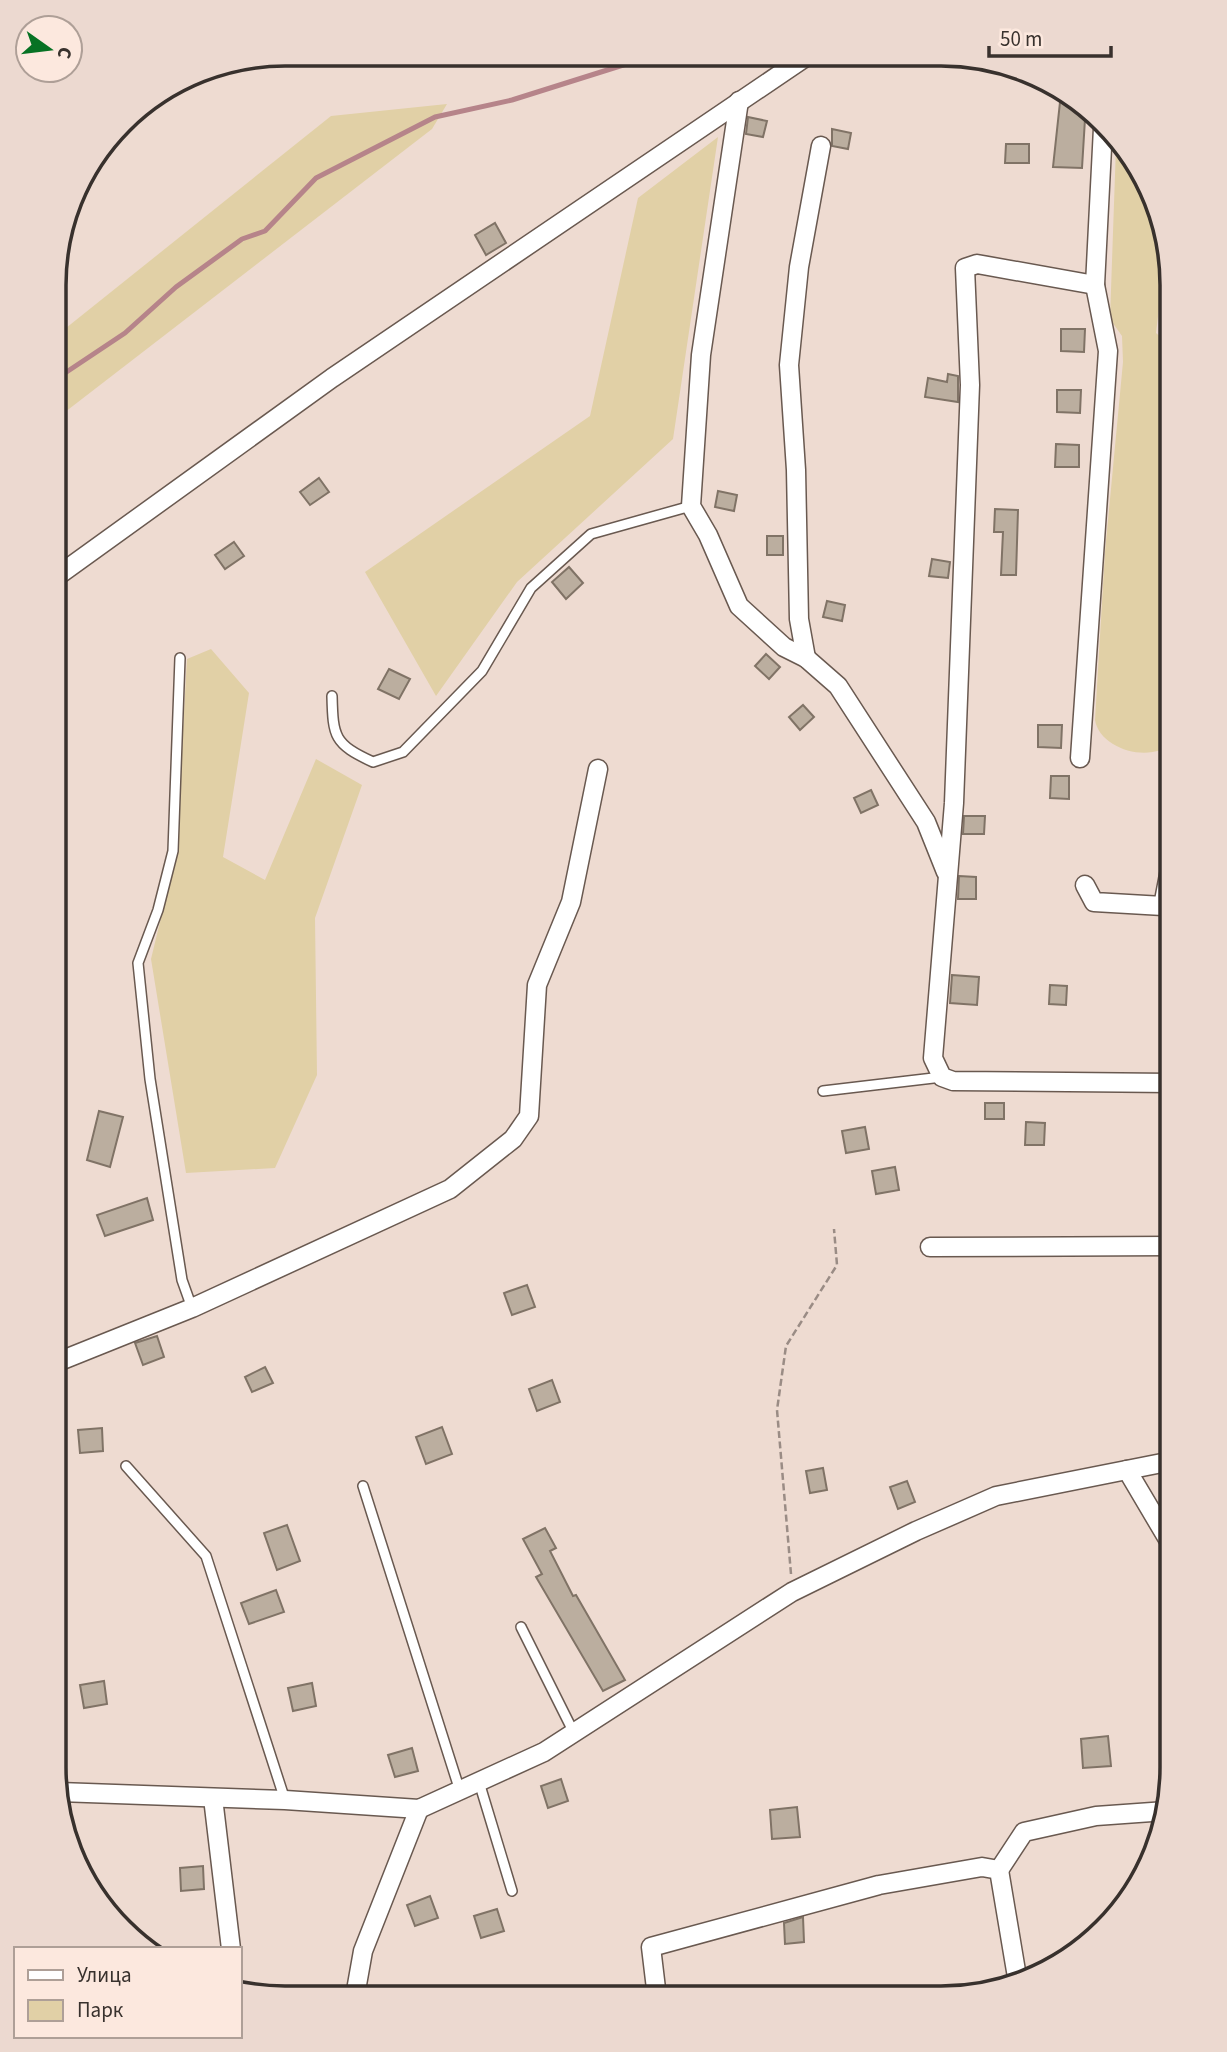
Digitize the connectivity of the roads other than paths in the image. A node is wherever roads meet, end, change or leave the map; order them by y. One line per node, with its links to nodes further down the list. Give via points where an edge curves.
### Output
1 (792, 66): 2 (street)
2 (739, 101): 6 (street, via 701,355); 7 (street, via 332,378)
3 (1102, 137): 5 (street)
4 (821, 146): 9 (street, via 799,267 789,365 799,619)
5 (1095, 285): 11 (street, via 1108,351); 13 (street, via 977,264 965,268 970,385 954,803)
6 (691, 506): 9 (street, via 739,606 784,647); 10 (lane, via 591,534 531,588 482,671 403,752 373,762 350,751 333,732)
7 (66, 570)
8 (180, 658): 21 (lane, via 173,851 138,962 150,1079 182,1280)
9 (806, 658): 13 (street, via 838,685 926,822)
10 (332, 696)
11 (1080, 758)
12 (598, 769): 21 (street, via 571,902 537,985 529,1116 513,1139 450,1189)
13 (947, 876): 16 (street, via 933,1058)
14 (1085, 885): 15 (street, via 1094,902)
15 (1160, 907)
16 (942, 1077): 17 (street, via 953,1081); 18 (lane)
17 (1160, 1083)
18 (823, 1091)
19 (1160, 1246): 20 (street)
20 (930, 1247)
21 (192, 1308): 22 (street)
22 (66, 1359)
23 (1160, 1463): 25 (street)
24 (126, 1466): 34 (lane, via 206,1556)
25 (1127, 1470): 27 (street); 29 (street, via 996,1496 916,1531 792,1592)
26 (363, 1486): 31 (lane)
27 (1160, 1526)
28 (521, 1627): 29 (lane)
29 (574, 1733): 30 (street)
30 (479, 1782): 31 (street); 38 (lane)
31 (460, 1791): 35 (street)
32 (69, 1792): 33 (street)
33 (212, 1798): 34 (street); 39 (street)
34 (285, 1800): 35 (street)
35 (419, 1810): 41 (street, via 363,1951)
36 (1155, 1812): 37 (street, via 1096,1816 1024,1832)
37 (999, 1870): 40 (street); 42 (street, via 982,1867 879,1885 651,1947)
38 (512, 1891)
39 (231, 1947)
40 (1022, 1970)
41 (357, 1986)
42 (656, 1986)

